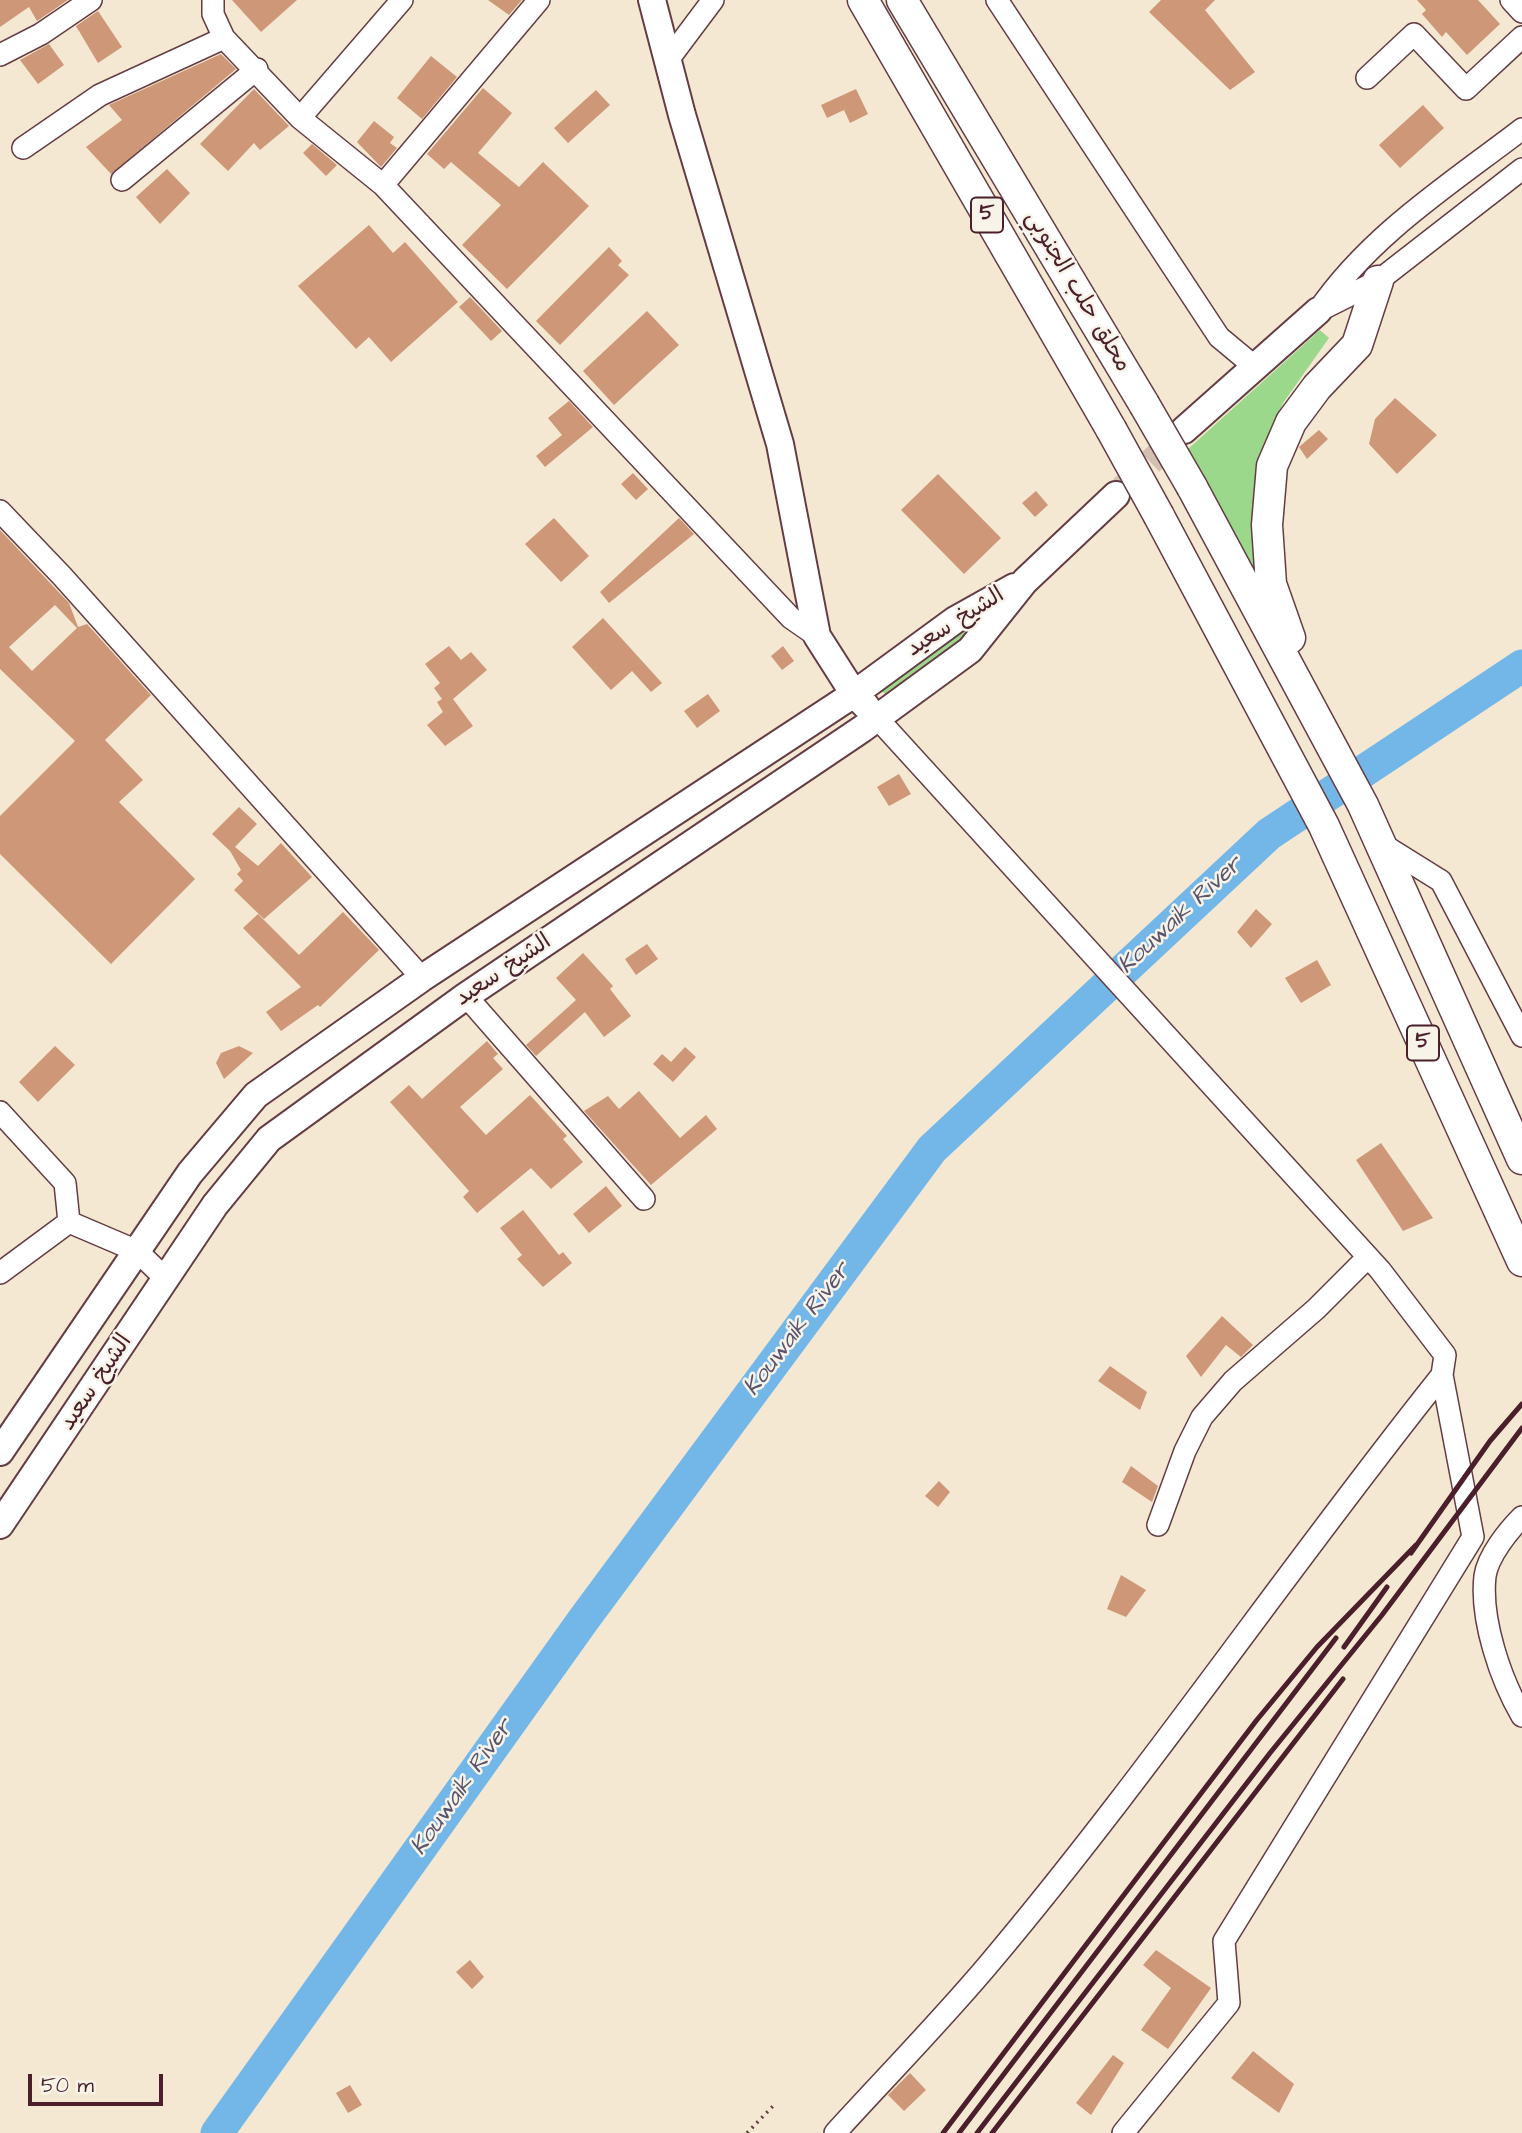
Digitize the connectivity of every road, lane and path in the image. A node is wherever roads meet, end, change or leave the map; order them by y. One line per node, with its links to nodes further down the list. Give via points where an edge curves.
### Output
1 (91, 0): 14 (street)
2 (213, 0): 13 (street, via 213,14)
3 (402, 0): 18 (street)
4 (540, 0): 23 (street)
5 (652, 0): 15 (main road)
6 (713, 0): 15 (street)
7 (863, 0): 46 (highway, محلق حلب الجنوبي / 5, bridge, via 1111,429 1289,757)
8 (902, 0): 34 (highway, محلق حلب الجنوبي / 5, bridge, via 1192,487)
9 (997, 0): 26 (street, via 1219,337)
10 (1511, 0): 11 (street)
11 (1522, 12)
12 (1522, 37): 17 (street, via 1466,89 1414,34)
13 (225, 38): 16 (street); 20 (street, via 100,95)
14 (0, 55)
15 (668, 60): 31 (main road, via 780,444)
16 (257, 69): 18 (street); 22 (street)
17 (1367, 78)
18 (300, 118): 23 (street)
19 (1522, 129): 25 (street, via 1381,237)
20 (23, 148)
21 (1522, 169): 24 (street)
22 (122, 180)
23 (383, 186): 31 (street, via 791,618)
24 (1378, 281): 25 (street); 34 (highway, via 1357,345 1291,422 1272,466 1267,525 1271,584)
25 (1318, 312): 26 (main road)
26 (1255, 367): 27 (main road)
27 (1184, 430)
28 (1116, 495): 30 (main road)
29 (0, 511): 36 (street)
30 (1025, 581): 32 (main road, الشيخ سعيد, via 955,620); 33 (main road, الشيخ سعيد, via 970,650)
31 (817, 636): 32 (main road)
32 (854, 694): 33 (main road); 36 (main road, الشيخ سعيد)
33 (877, 718): 37 (main road, الشيخ سعيد); 45 (street)
34 (1326, 737): 35 (highway, 5)
35 (1380, 843): 38 (street, via 1441,881); 41 (highway, 5)
36 (422, 978): 44 (main road, الشيخ سعيد, via 256,1095 190,1173)
37 (466, 996): 42 (street); 48 (main road, الشيخ سعيد, via 270,1139 215,1205)
38 (1516, 1013): 39 (street)
39 (1522, 1036)
40 (0, 1112): 43 (street, via 65,1183)
41 (1522, 1159)
42 (643, 1199)
43 (69, 1222): 44 (street); 47 (street)
44 (137, 1251): 48 (street); 50 (main road, الشيخ سعيد)
45 (1367, 1257): 49 (street, via 1446,1355); 53 (street, via 1233,1381 1202,1418)
46 (1522, 1261)
47 (0, 1273)
48 (167, 1280): 52 (main road, الشيخ سعيد)
49 (1442, 1375): 57 (street, via 1159,1749 996,1955); 58 (street, via 1473,1537 1224,1941 1229,2003)
50 (0, 1452)
51 (1522, 1517): 54 (street, via 1507,1532 1485,1574 1486,1609 1504,1686)
52 (0, 1525)
53 (1158, 1525)
54 (1522, 1716)
55 (775, 2104): 56 (path)
56 (747, 2133)
57 (835, 2133)
58 (1123, 2133)

